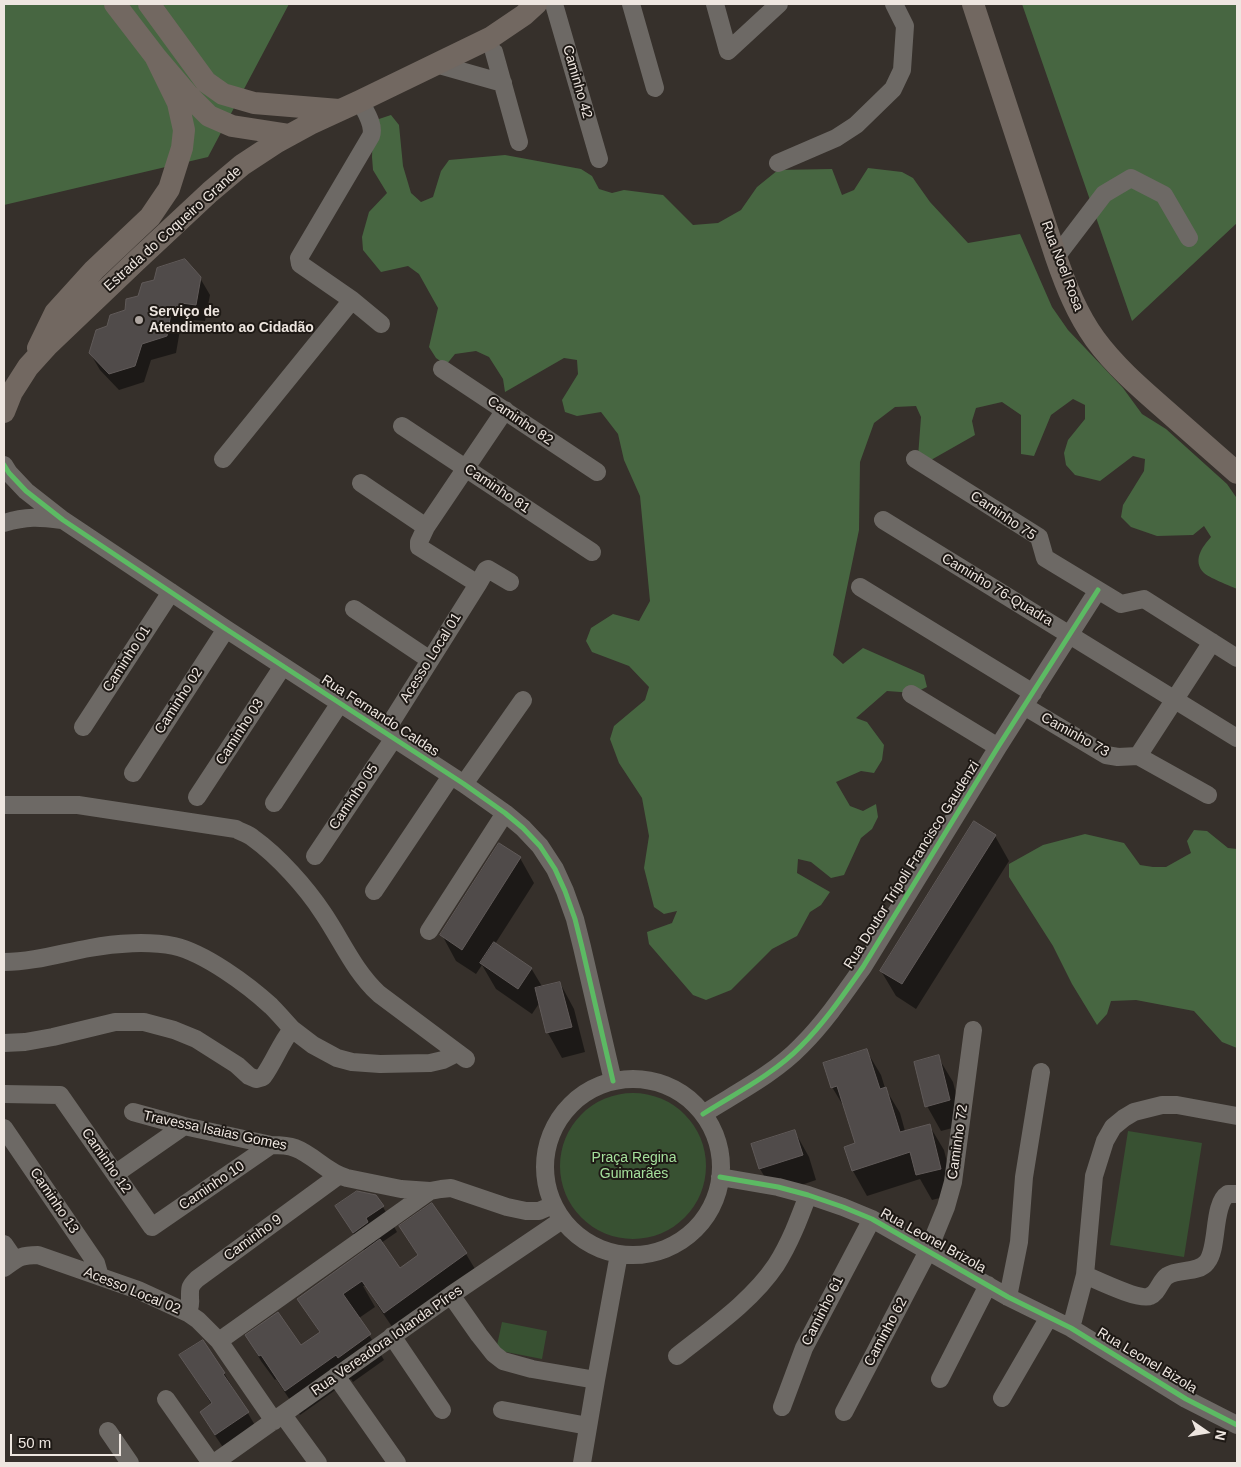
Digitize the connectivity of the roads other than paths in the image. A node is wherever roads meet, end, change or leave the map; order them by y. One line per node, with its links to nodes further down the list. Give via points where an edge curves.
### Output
1 (116, 4): 11 (main road)
2 (149, 4): 15 (main road, via 206,82 224,94 254,103)
3 (536, 4): 12 (main road, Estrada do Coqueiro Grande, via 490,38)
4 (554, 4): 18 (street, Caminho 42)
5 (631, 4): 14 (street)
6 (715, 4): 7 (street, via 728,51)
7 (778, 4)
8 (894, 4): 19 (street, via 905,26 902,70 893,89 856,125 836,138)
9 (973, 4): 21 (main road, Rua Noel Rosa)
10 (494, 52): 13 (street)
11 (155, 56): 16 (main road, via 209,116 232,126); 24 (main road, via 178,103 184,130 169,189 150,217 94,270 55,313)
12 (436, 64): 13 (street); 15 (main road, Estrada do Coqueiro Grande)
13 (503, 83): 17 (street)
14 (655, 88)
15 (350, 106): 16 (main road, Estrada do Coqueiro Grande); 22 (street, via 372,126 373,131 299,258 300,264)
16 (290, 135): 24 (main road, Estrada do Coqueiro Grande, via 242,165 210,192)
17 (519, 142)
18 (599, 160)
19 (778, 163)
20 (1189, 238): 21 (street, via 1164,195 1131,178 1104,194)
21 (1056, 257): 34 (main road, Rua Noel Rosa, via 1080,315 1114,362)
22 (352, 300): 23 (street); 29 (street)
23 (381, 324)
24 (28, 367): 27 (main road, Estrada do Coqueiro Grande)
25 (442, 369): 26 (street, Caminho 82)
26 (505, 410): 32 (street); 33 (street, Caminho 82)
27 (4, 412)
28 (402, 426): 32 (street, Caminho 81)
29 (223, 459)
30 (915, 459): 45 (street, Caminho 75, via 1039,537 1045,558)
31 (4, 465): 36 (street, Rua Fernando Caldas)
32 (466, 468): 40 (street); 41 (street, Caminho 81)
33 (596, 472)
34 (1237, 473)
35 (361, 483): 40 (street)
36 (26, 491): 37 (street); 38 (street, Rua Fernando Caldas)
37 (12, 520): 38 (street, Rua Fernando Caldas, via 36,516)
38 (63, 520): 46 (street, Rua Fernando Caldas)
39 (884, 520): 49 (street, Caminho 76-Quadra)
40 (426, 527): 43 (street, via 419,547)
41 (592, 552)
42 (510, 582): 43 (street, via 488,569)
43 (478, 584): 52 (street, Acesso Local 01)
44 (860, 587): 57 (street, Caminho 73)
45 (1098, 590): 49 (street, Rua Doutor Trípoli Francisco Gaudenzi); 50 (street, Caminho 75, via 1121,604 1144,599)
46 (171, 592): 48 (street, Rua Fernando Caldas); 59 (street, Caminho 01)
47 (354, 608): 52 (street)
48 (226, 629): 53 (street, Rua Fernando Caldas); 64 (street, Caminho 02)
49 (1070, 634): 55 (street, Caminho 76-Quadra); 57 (street, Rua Doutor Trípoli Francisco Gaudenzi)
50 (1212, 642): 51 (street, Caminho 75); 55 (street)
51 (1237, 658)
52 (430, 660): 60 (street, Acesso Local 01)
53 (283, 666): 58 (street, Rua Fernando Caldas); 67 (street, Caminho 03)
54 (911, 694): 62 (street)
55 (1175, 699): 61 (street, Caminho 76-Quadra); 63 (street)
56 (523, 700): 65 (street)
57 (1029, 700): 62 (street, Rua Doutor Trípoli Francisco Gaudenzi); 63 (street, Caminho 73, via 1106,755)
58 (340, 703): 60 (street, Rua Fernando Caldas); 68 (street)
59 (83, 727)
60 (389, 735): 65 (street, Rua Fernando Caldas); 71 (street, Caminho 05)
61 (1237, 738)
62 (998, 747): 82 (street, Rua Doutor Trípoli Francisco Gaudenzi, via 844,996 801,1047 764,1076)
63 (1138, 756): 66 (street, Caminho 73)
64 (133, 773)
65 (458, 780): 70 (street, Rua Fernando Caldas); 72 (street)
66 (1208, 796)
67 (197, 797)
68 (274, 803)
69 (4, 805): 75 (street, via 78,805 236,829 251,836 302,884 367,983 461,1056 430,1063 352,1062 313,1045)
70 (505, 813): 73 (street); 79 (street, Rua Fernando Caldas, via 540,846 565,891 575,919)
71 (315, 856)
72 (374, 891)
73 (429, 931)
74 (4, 962): 75 (street, via 120,945 176,946 224,970 270,1006)
75 (292, 1029): 77 (street, via 263,1078 256,1079 196,1039 144,1022 115,1022 53,1037)
76 (973, 1030): 97 (street, Caminho 72, via 953,1182)
77 (4, 1043)
78 (1041, 1072): 104 (street, via 1024,1177 1019,1242)
79 (613, 1081): 82 (street, via 629,1078 660,1083 676,1090); 93 (street, via 592,1089 574,1102 559,1119 549,1139 545,1161 546,1184)
80 (4, 1094): 87 (street, Caminho 12, via 60,1095)
81 (133, 1112): 84 (street, Travessa Isaias Gomes)
82 (703, 1114): 89 (street, via 717,1144)
83 (1237, 1116): 100 (street, via 1162,1105 1134,1112 1114,1127 1105,1141 1094,1176)
84 (184, 1126): 86 (street, Travessa Isaias Gomes); 87 (street)
85 (4, 1128): 101 (street, Caminho 13, via 96,1263)
86 (271, 1145): 88 (street, Travessa Isaias Gomes, via 302,1151); 95 (street, Caminho 10)
87 (114, 1174): 95 (street, Caminho 12)
88 (338, 1176): 90 (street, Travessa Isaias Gomes, via 401,1189); 105 (street, Caminho 9, via 197,1279 189,1292)
89 (720, 1177): 92 (street, Rua Leonel Brizola); 98 (street, via 704,1218 689,1234 658,1251)
90 (430, 1191): 93 (street, Travessa Isaias Gomes, via 451,1188 507,1207); 109 (street)
91 (1237, 1194): 100 (street, via 1228,1194 1221,1201 1208,1262 1168,1276 1153,1295 1145,1298 1128,1293)
92 (808, 1195): 94 (street, Rua Leonel Brizola); 110 (street, via 788,1243 764,1280 738,1307)
93 (558, 1213): 98 (street, via 587,1242); 103 (street, Rua Vereadora Iolanda Píres)
94 (872, 1219): 97 (street, Rua Leonel Brizola); 116 (street, Caminho 61, via 816,1322)
95 (152, 1227)
96 (4, 1244): 99 (street)
97 (928, 1251): 102 (street, Rua Leonel Brizola); 119 (street, Caminho 62)
98 (619, 1254): 113 (street)
99 (10, 1264): 101 (street, Acesso Local 02, via 25,1255 38,1256)
100 (1085, 1275): 107 (street)
101 (100, 1277): 105 (street, Acesso Local 02)
102 (988, 1285): 104 (street, Rua Leonel Brizola); 112 (street)
103 (451, 1295): 108 (street, Rua Vereadora Iolanda Píres); 113 (street, via 479,1335 503,1361)
104 (1008, 1297): 106 (street, Rua Leonel Brizola)
105 (188, 1313): 109 (street, Acesso Local 02)
106 (1049, 1318): 107 (street, Rua Leonel Brizola); 115 (street)
107 (1071, 1328): 121 (street, Rua Leonel Bizola, via 1186,1399)
108 (392, 1336): 111 (street, Rua Vereadora Iolanda Píres); 117 (street)
109 (219, 1341): 120 (street, Acesso Local 02)
110 (677, 1356)
111 (336, 1376): 120 (street, Rua Vereadora Iolanda Píres); 128 (street)
112 (940, 1379)
113 (596, 1380): 122 (street)
114 (166, 1398): 126 (street)
115 (1002, 1398)
116 (782, 1407)
117 (442, 1410)
118 (502, 1410): 122 (street)
119 (844, 1412)
120 (278, 1418): 124 (street, Rua Vereadora Iolanda Píres); 127 (street, Acesso Local 02)
121 (1237, 1425)
122 (588, 1426): 129 (street)
123 (108, 1431): 125 (street)
124 (231, 1458): 126 (street, Rua Vereadora Iolanda Píres)
125 (130, 1463)
126 (212, 1463)
127 (318, 1463)
128 (397, 1463)
129 (582, 1463)

